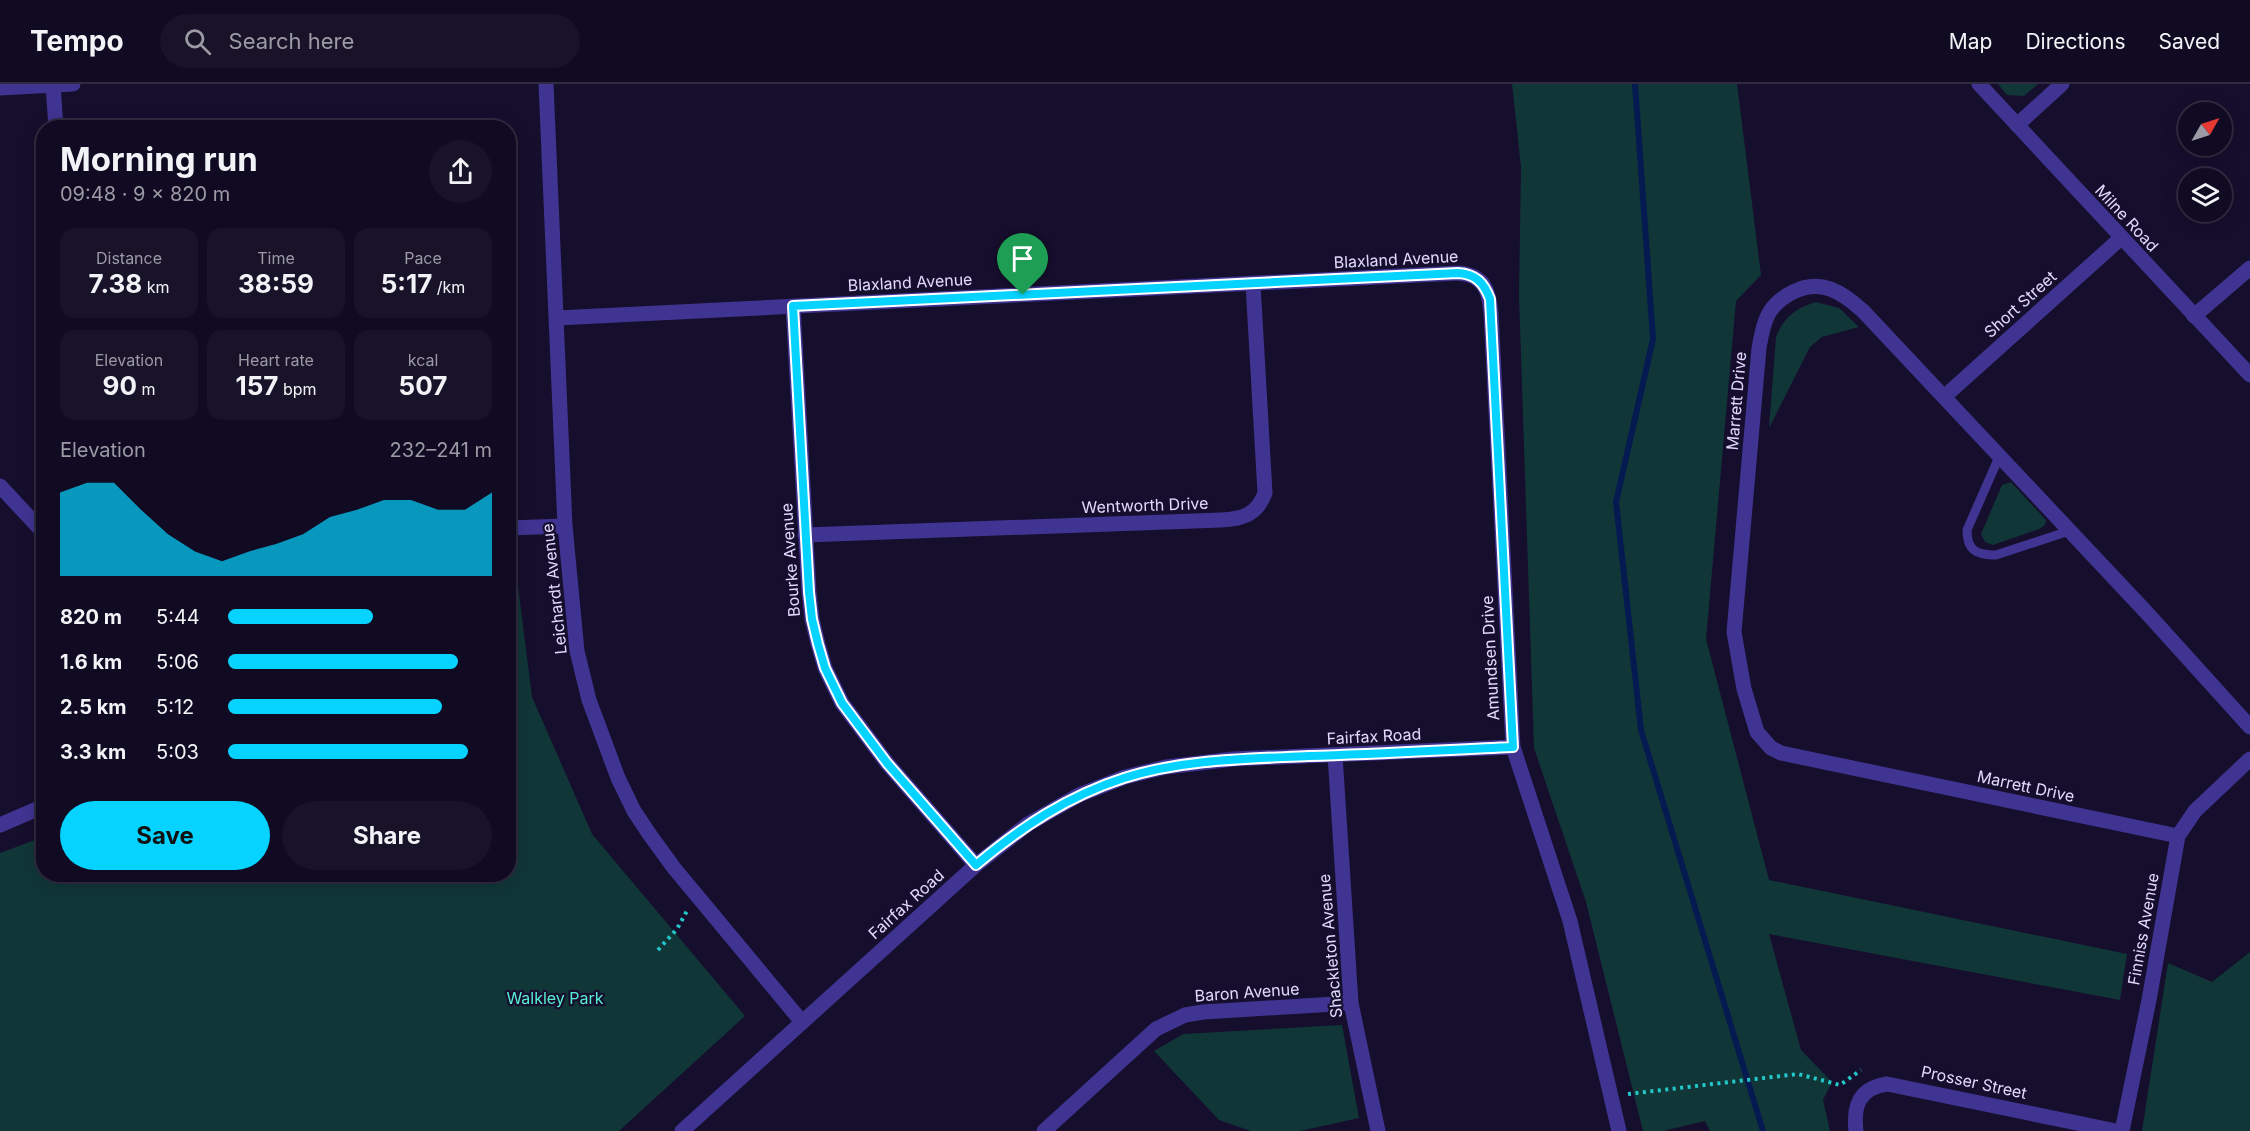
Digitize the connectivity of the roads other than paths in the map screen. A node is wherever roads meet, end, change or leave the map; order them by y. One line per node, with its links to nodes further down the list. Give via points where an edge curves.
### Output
1 (73, 84): 5 (street)
2 (546, 84): 15 (street, Leichardt Avenue)
3 (1979, 84): 8 (street, Milne Road)
4 (2062, 84): 8 (street)
5 (53, 85): 6 (street); 7 (street)
6 (0, 87)
7 (55, 120)
8 (2017, 125): 9 (street, Milne Road)
9 (2121, 238): 14 (street, Milne Road); 17 (street, Short Street)
10 (2250, 268): 14 (street)
11 (1479, 279): 12 (street, Blaxland Avenue, via 1458,273); 26 (street, Amundsen Drive, via 1491,313)
12 (1253, 284): 13 (street, Blaxland Avenue); 24 (street, Wentworth Drive, via 1264,493 1261,503 1248,515 1221,520)
13 (793, 306): 15 (street, Blaxland Avenue); 24 (street, Bourke Avenue)
14 (2194, 316): 16 (street, Milne Road)
15 (557, 318): 21 (street, Leichardt Avenue)
16 (2250, 375)
17 (1944, 397): 18 (street, Marrett Drive); 31 (street, Marrett Drive, via 1863,311 1839,292 1808,286 1782,298 1768,314 1759,348 1734,632 1757,732 1781,753)
18 (2000, 456): 23 (street, Marrett Drive); 23 (lane, via 1967,530 1971,547 1984,555 1996,555)
19 (0, 486): 20 (street)
20 (36, 524)
21 (565, 526): 22 (street); 34 (street, Leichardt Avenue, via 577,651 589,700 618,778 634,811 674,868)
22 (516, 528)
23 (2069, 531): 25 (street, Marrett Drive)
24 (805, 535): 32 (street, Bourke Avenue, via 812,619 825,668 842,703 868,740)
25 (2250, 727)
26 (1513, 747): 27 (street, Fairfax Road); 38 (street, Amundsen Drive, via 1570,921)
27 (1335, 755): 32 (street, Fairfax Road, via 1206,762 1125,777 1058,806); 33 (street, Shackleton Avenue)
28 (2250, 759): 31 (street, Finniss Avenue, via 2195,811)
29 (36, 809): 30 (street)
30 (0, 825)
31 (2178, 836): 41 (street, Finniss Avenue)
32 (976, 865): 34 (street, Fairfax Road)
33 (1351, 1003): 36 (street, Baron Avenue, via 1203,1012 1168,1022 1147,1036); 37 (street, Shackleton Avenue)
34 (802, 1022): 35 (street, Fairfax Road)
35 (682, 1131)
36 (1044, 1131)
37 (1378, 1131)
38 (1619, 1131)
39 (1856, 1131): 40 (street, Prosser Street, via 1855,1111 1862,1096 1887,1084)
40 (2116, 1131)
41 (2122, 1131)

